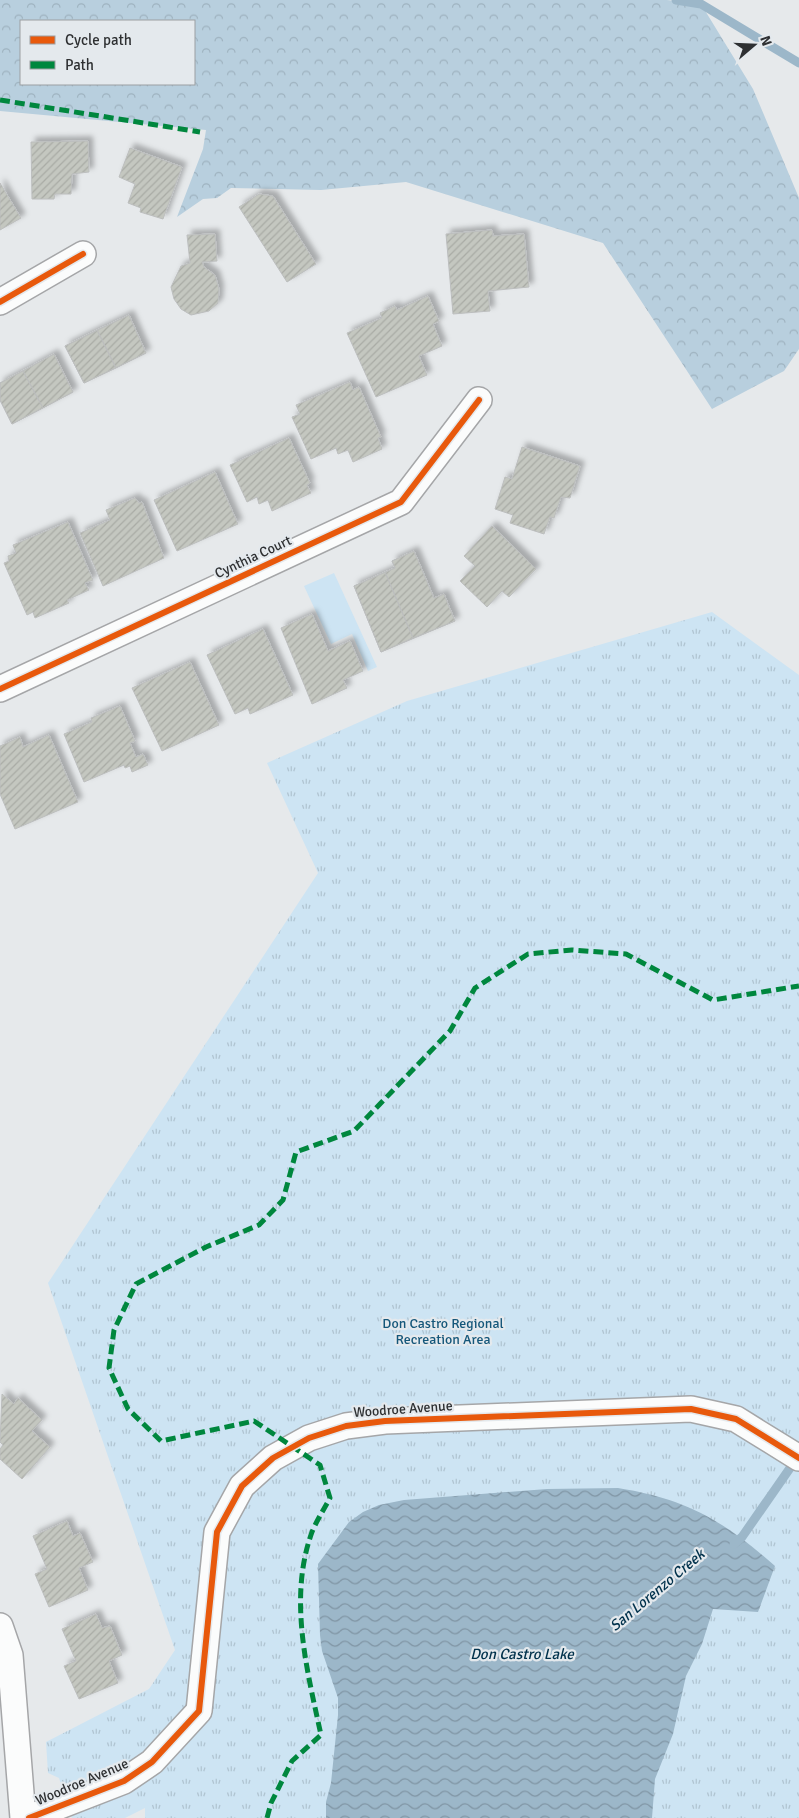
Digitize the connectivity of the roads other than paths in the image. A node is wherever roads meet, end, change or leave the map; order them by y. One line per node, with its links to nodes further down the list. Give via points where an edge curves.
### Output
1 (83, 254): 2 (street)
2 (0, 302)
3 (479, 400): 4 (street, Cynthia Court, via 401,502)
4 (0, 689)
5 (799, 1458): 8 (street, Woodroe Avenue, via 736,1419 691,1409 659,1408 366,1423 327,1431 291,1447 262,1466 242,1486 217,1532 199,1712 152,1762 124,1781)
6 (0, 1626): 7 (street, via 10,1655)
7 (23, 1818)
8 (29, 1818)

